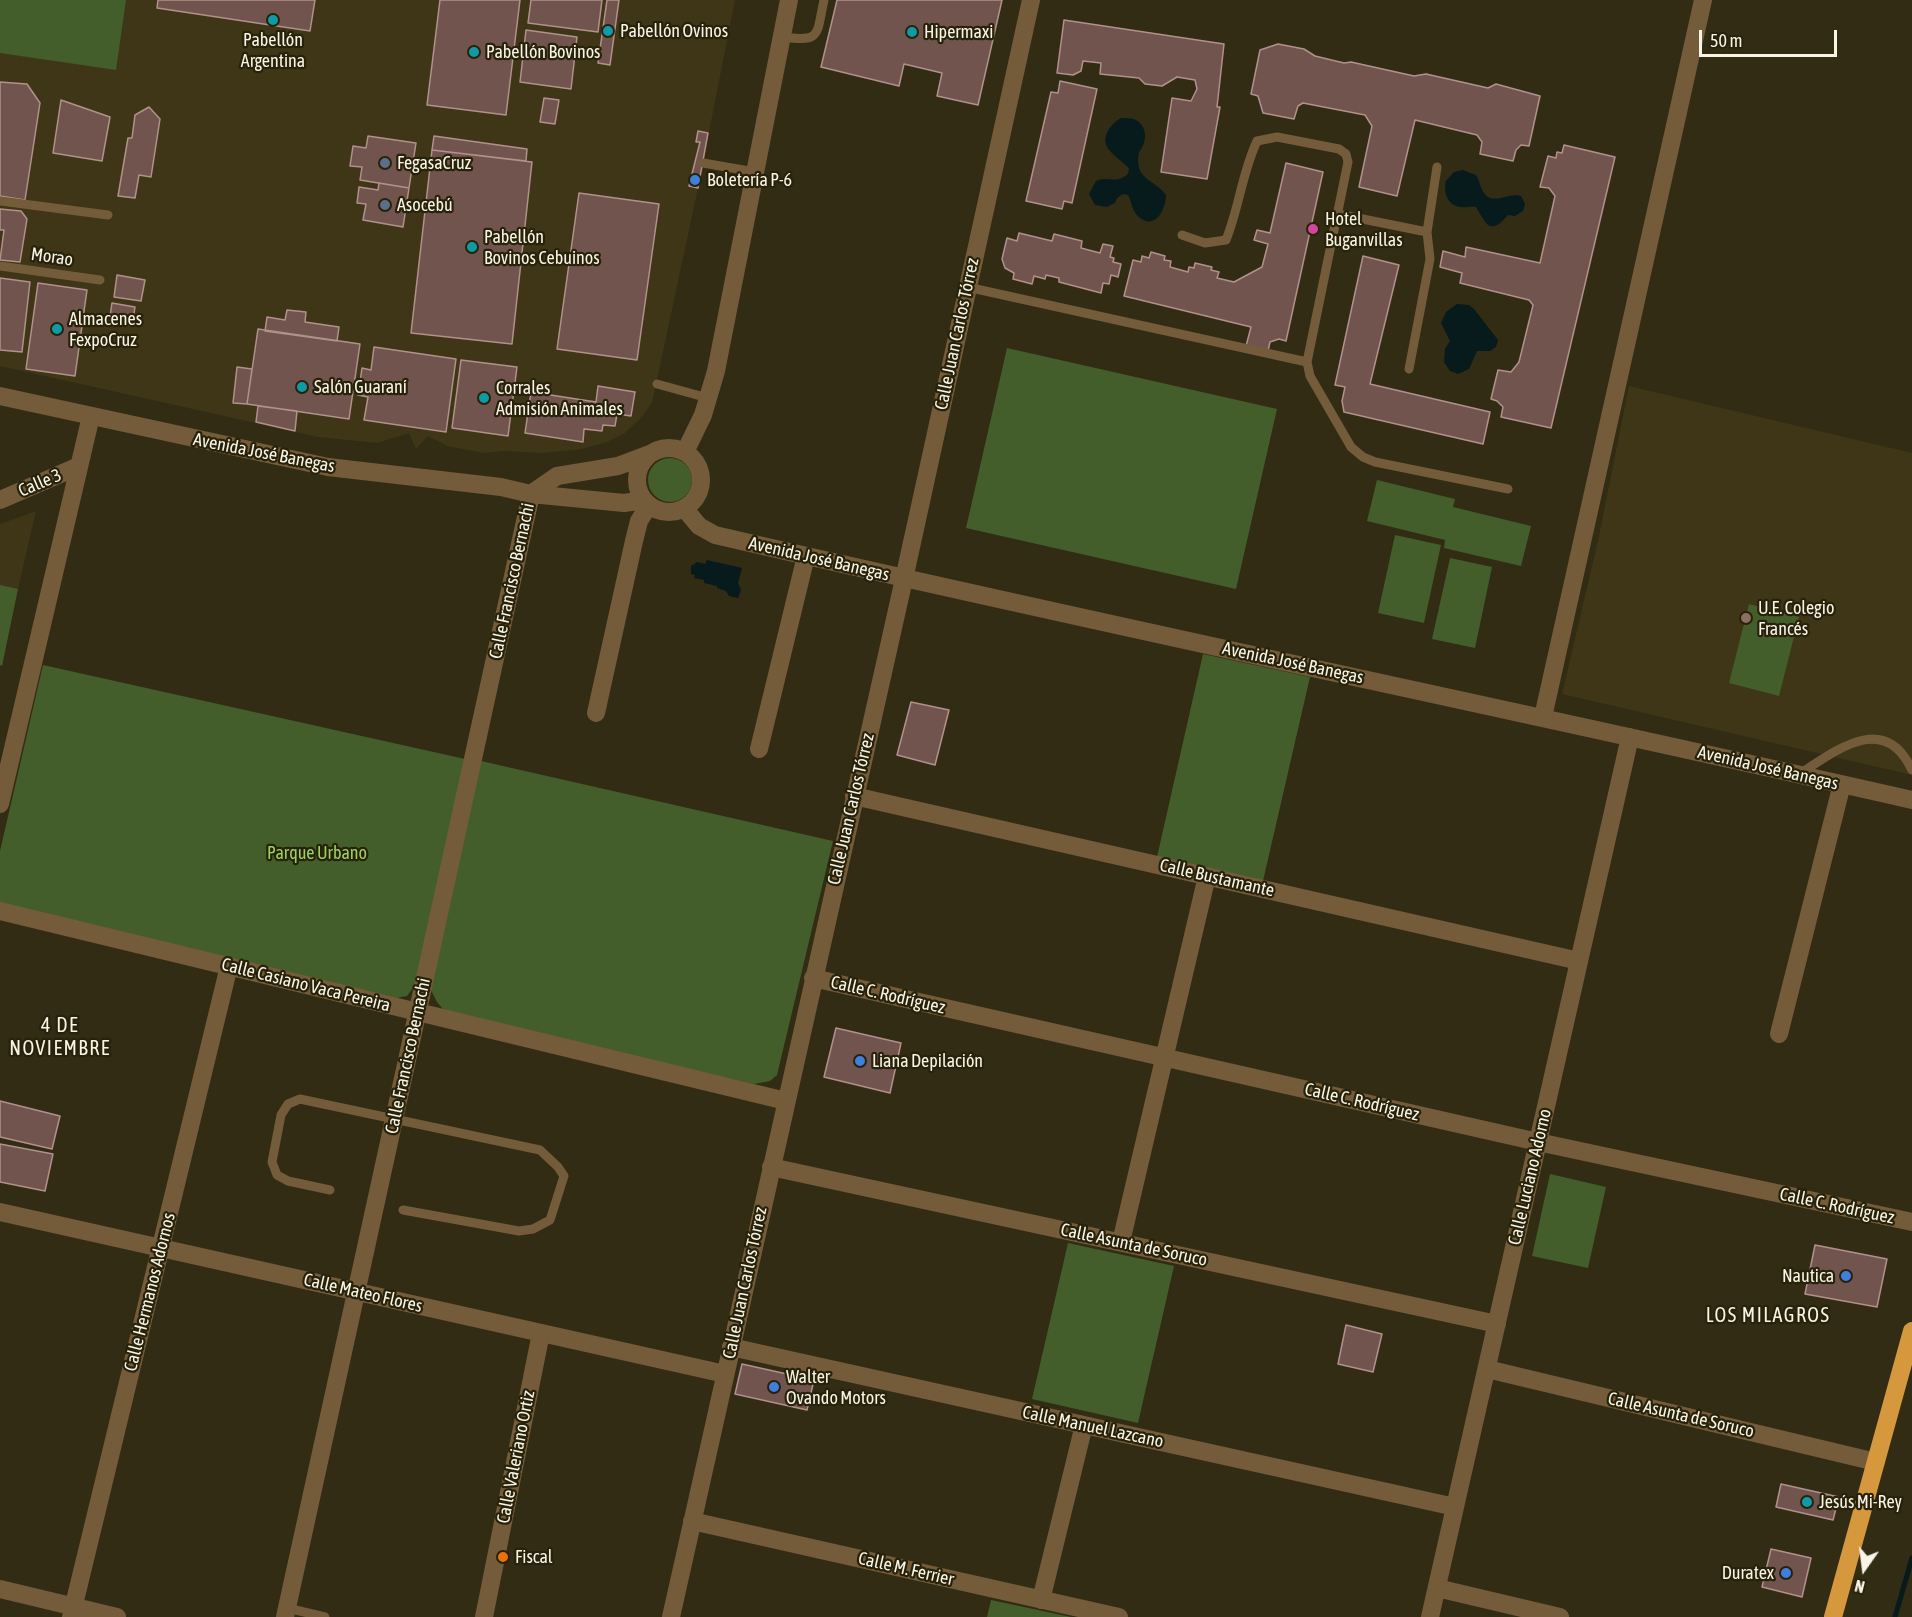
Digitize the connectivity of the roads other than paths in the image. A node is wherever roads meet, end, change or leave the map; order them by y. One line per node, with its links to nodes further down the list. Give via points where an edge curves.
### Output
1 (789, 0): 5 (street)
2 (824, 0): 5 (lane, via 812,38)
3 (1031, 0): 16 (street, Calle Juan Carlos Tórrez)
4 (1703, 0): 34 (street)
5 (782, 37): 8 (street)
6 (703, 163): 8 (lane)
7 (1437, 167): 12 (lane)
8 (755, 172): 21 (street)
9 (0, 201): 11 (lane)
10 (1338, 214): 12 (lane); 13 (lane, via 1348,162 1346,154 1339,149 1277,137 1257,141 1226,240 1205,243); 17 (lane)
11 (108, 215)
12 (1427, 232): 18 (lane, via 1430,259)
13 (1182, 235)
14 (0, 266): 15 (lane, Morao)
15 (100, 280)
16 (967, 287): 17 (lane); 32 (street, Calle Juan Carlos Tórrez)
17 (1307, 362): 26 (lane, via 1310,376 1351,447 1363,457)
18 (1409, 369)
19 (657, 384): 21 (lane)
20 (0, 396): 22 (street, Avenida José Banegas)
21 (708, 398): 23 (street)
22 (91, 416): 25 (street); 27 (street, Avenida José Banegas, via 328,467)
23 (685, 452): 24 (street, via 665,449); 30 (street, via 696,463 701,485 696,499)
24 (651, 453): 27 (street, via 618,466 557,476); 29 (street, via 639,471 638,486)
25 (79, 466): 28 (street, Calle 3); 42 (street)
26 (1508, 489)
27 (531, 494): 29 (street, Avenida José Banegas); 48 (street, Calle Francisco Bernachi)
28 (0, 500)
29 (646, 502): 30 (street, via 662,512); 33 (street)
30 (684, 508): 31 (street, Avenida José Banegas, via 699,526 715,535)
31 (806, 556): 32 (street, Avenida José Banegas); 36 (street)
32 (904, 579): 34 (street, Avenida José Banegas); 40 (street, Calle Juan Carlos Tórrez)
33 (596, 712)
34 (1543, 717): 35 (street, Avenida José Banegas)
35 (1630, 737): 38 (street, Avenida José Banegas); 45 (street, Calle Luciano Adorno)
36 (759, 749)
37 (1912, 770): 38 (lane, via 1891,742 1879,739 1842,746)
38 (1799, 774): 39 (street, Avenida José Banegas)
39 (1842, 784): 41 (street, Avenida José Banegas); 49 (street)
40 (854, 796): 43 (street, Calle Bustamante); 47 (street, Calle Juan Carlos Tórrez)
41 (1912, 800)
42 (0, 804)
43 (1207, 876): 45 (street, Calle Bustamante); 50 (street)
44 (0, 911): 46 (street, Calle Casiano Vaca Pereira)
45 (1579, 961): 53 (street, Calle Luciano Adorno)
46 (229, 966): 48 (street, Calle Casiano Vaca Pereira); 60 (street, Calle Hermanos Adornos)
47 (813, 978): 50 (street, Calle C. Rodríguez); 51 (street, Calle Juan Carlos Tórrez)
48 (418, 1012): 51 (street, Calle Casiano Vaca Pereira); 52 (street, Calle Francisco Bernachi)
49 (1779, 1034)
50 (1165, 1057): 53 (street, Calle C. Rodríguez); 59 (street)
51 (786, 1101): 54 (street, Calle Juan Carlos Tórrez)
52 (394, 1120): 55 (lane, via 300,1099 288,1104 281,1115 272,1162 277,1175 288,1182); 56 (lane, via 540,1150 564,1176 550,1220 533,1229 519,1231); 61 (street, Calle Francisco Bernachi)
53 (1538, 1142): 58 (street, Calle C. Rodríguez); 62 (street, Calle Luciano Adorno)
54 (771, 1167): 59 (street, Calle Asunta de Soruco); 65 (street, Calle Juan Carlos Tórrez)
55 (330, 1190)
56 (403, 1210)
57 (0, 1212): 60 (street, Calle Mateo Flores)
58 (1912, 1222)
59 (1121, 1242): 62 (street, Calle Asunta de Soruco)
60 (160, 1248): 61 (street, Calle Mateo Flores); 75 (street, Calle Hermanos Adornos)
61 (357, 1292): 64 (street, Calle Mateo Flores); 76 (street, Calle Francisco Bernachi)
62 (1497, 1324): 66 (street, Calle Luciano Adorno)
63 (1912, 1331): 69 (highway)
64 (541, 1333): 67 (street, Calle Mateo Flores); 79 (street, Calle Valeriano Ortiz)
65 (731, 1347): 67 (street, Calle Juan Carlos Tórrez); 68 (street, Calle Manuel Lazcano)
66 (1487, 1369): 69 (street, Calle Asunta de Soruco); 70 (street, Calle Luciano Adorno)
67 (725, 1374): 71 (street, Calle Juan Carlos Tórrez)
68 (1084, 1425): 70 (street, Calle Manuel Lazcano); 74 (street)
69 (1876, 1462): 84 (highway)
70 (1455, 1507): 72 (street, Calle Luciano Adorno)
71 (692, 1521): 74 (street, Calle M. Ferrier); 80 (street, Calle Juan Carlos Tórrez)
72 (1437, 1588): 82 (street, Calle Luciano Adorno); 83 (street)
73 (0, 1589): 75 (street)
74 (1041, 1600): 81 (street, Calle M. Ferrier)
75 (72, 1612): 77 (street)
76 (286, 1613): 78 (lane)
77 (117, 1617)
78 (325, 1617)
79 (484, 1617)
80 (671, 1617)
81 (1119, 1617)
82 (1430, 1617)
83 (1560, 1617)
84 (1833, 1617)

